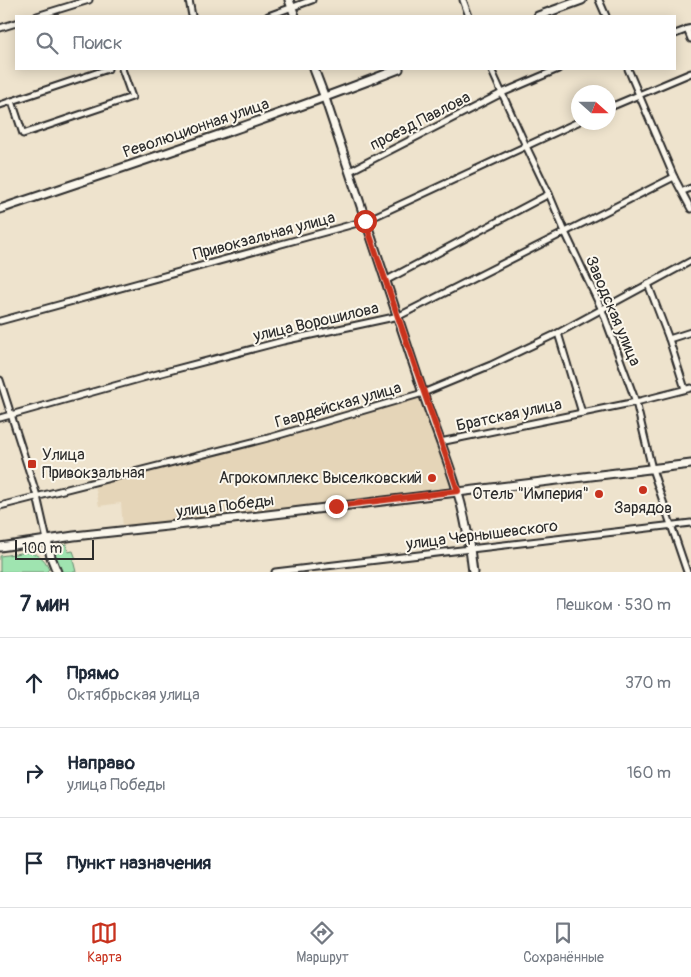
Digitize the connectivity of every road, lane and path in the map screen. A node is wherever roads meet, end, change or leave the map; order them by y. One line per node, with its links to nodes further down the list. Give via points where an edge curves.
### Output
1 (89, 0): 9 (street)
2 (188, 0): 10 (street)
3 (289, 0): 8 (street)
4 (312, 0): 8 (street)
5 (463, 0): 13 (street)
6 (582, 0): 14 (street)
7 (599, 0): 15 (street)
8 (292, 8): 11 (street); 12 (street)
9 (40, 15)
10 (192, 15)
11 (271, 15)
12 (295, 15)
13 (469, 15)
14 (541, 15)
15 (606, 15)
16 (15, 23): 17 (street)
17 (0, 28)
18 (689, 29): 19 (street); 20 (street)
19 (676, 34)
20 (691, 39)
21 (105, 70): 32 (street)
22 (122, 70): 32 (street, via 132,97 23,134)
23 (314, 70): 31 (street)
24 (396, 70): 31 (street, Революционная улица)
25 (491, 70): 29 (street, Заводская улица)
26 (556, 70): 29 (street, проезд Павлова)
27 (628, 70): 30 (street)
28 (691, 73): 30 (street)
29 (502, 93): 36 (street, Заводская улица); 37 (street, проезд Павлова)
30 (640, 94): 33 (street); 38 (street)
31 (325, 98): 37 (street); 42 (street, Революционная улица)
32 (12, 101): 34 (street)
33 (616, 104)
34 (0, 105)
35 (571, 125): 36 (street, Привокзальная улица)
36 (526, 146): 41 (street, Заводская улица); 44 (street, Привокзальная улица)
37 (350, 172): 44 (street)
38 (674, 177): 40 (street); 45 (street, улица Ворошилова)
39 (691, 188): 40 (street)
40 (683, 191): 43 (street)
41 (549, 194): 45 (street, Заводская улица); 47 (street)
42 (0, 209)
43 (691, 209)
44 (365, 221): 47 (street); 51 (street, Привокзальная улица)
45 (565, 232): 49 (street, Заводская улица); 50 (street, улица Ворошилова)
46 (691, 261): 48 (street, Гвардейская улица)
47 (385, 281): 50 (street)
48 (648, 284): 49 (street, Гвардейская улица); 54 (street, Братская улица)
49 (602, 310): 53 (street, Гвардейская улица); 58 (street, Заводская улица)
50 (399, 316): 57 (street); 60 (street, улица Ворошилова, via 282,341)
51 (0, 321)
52 (691, 332): 54 (street)
53 (558, 333): 57 (street, Гвардейская улица); 59 (street, Братская улица)
54 (669, 339): 56 (street, Братская улица)
55 (0, 380): 60 (street)
56 (688, 388): 58 (street, Братская улица)
57 (424, 393): 62 (street); 66 (street, Гвардейская улица, via 272,437)
58 (636, 402): 59 (street, Братская улица); 64 (street, Заводская улица)
59 (582, 413): 62 (street, Братская улица)
60 (11, 415): 61 (street, улица Ворошилова); 66 (street)
61 (0, 418)
62 (440, 442): 65 (street)
63 (691, 464): 64 (street, улица Победы)
64 (652, 469): 65 (street, улица Победы); 69 (street, Заводская улица)
65 (458, 491): 70 (street, улица Победы); 72 (street)
66 (37, 496): 67 (street, Гвардейская улица); 70 (street)
67 (0, 506)
68 (691, 524): 69 (street, улица Чернышевского)
69 (672, 526): 72 (street, улица Чернышевского); 76 (street, Заводская улица)
70 (47, 540): 71 (street, улица Победы); 73 (street)
71 (0, 547)
72 (470, 549): 74 (street, улица Чернышевского); 75 (street)
73 (57, 572)
74 (276, 572)
75 (473, 572)
76 (687, 572)

